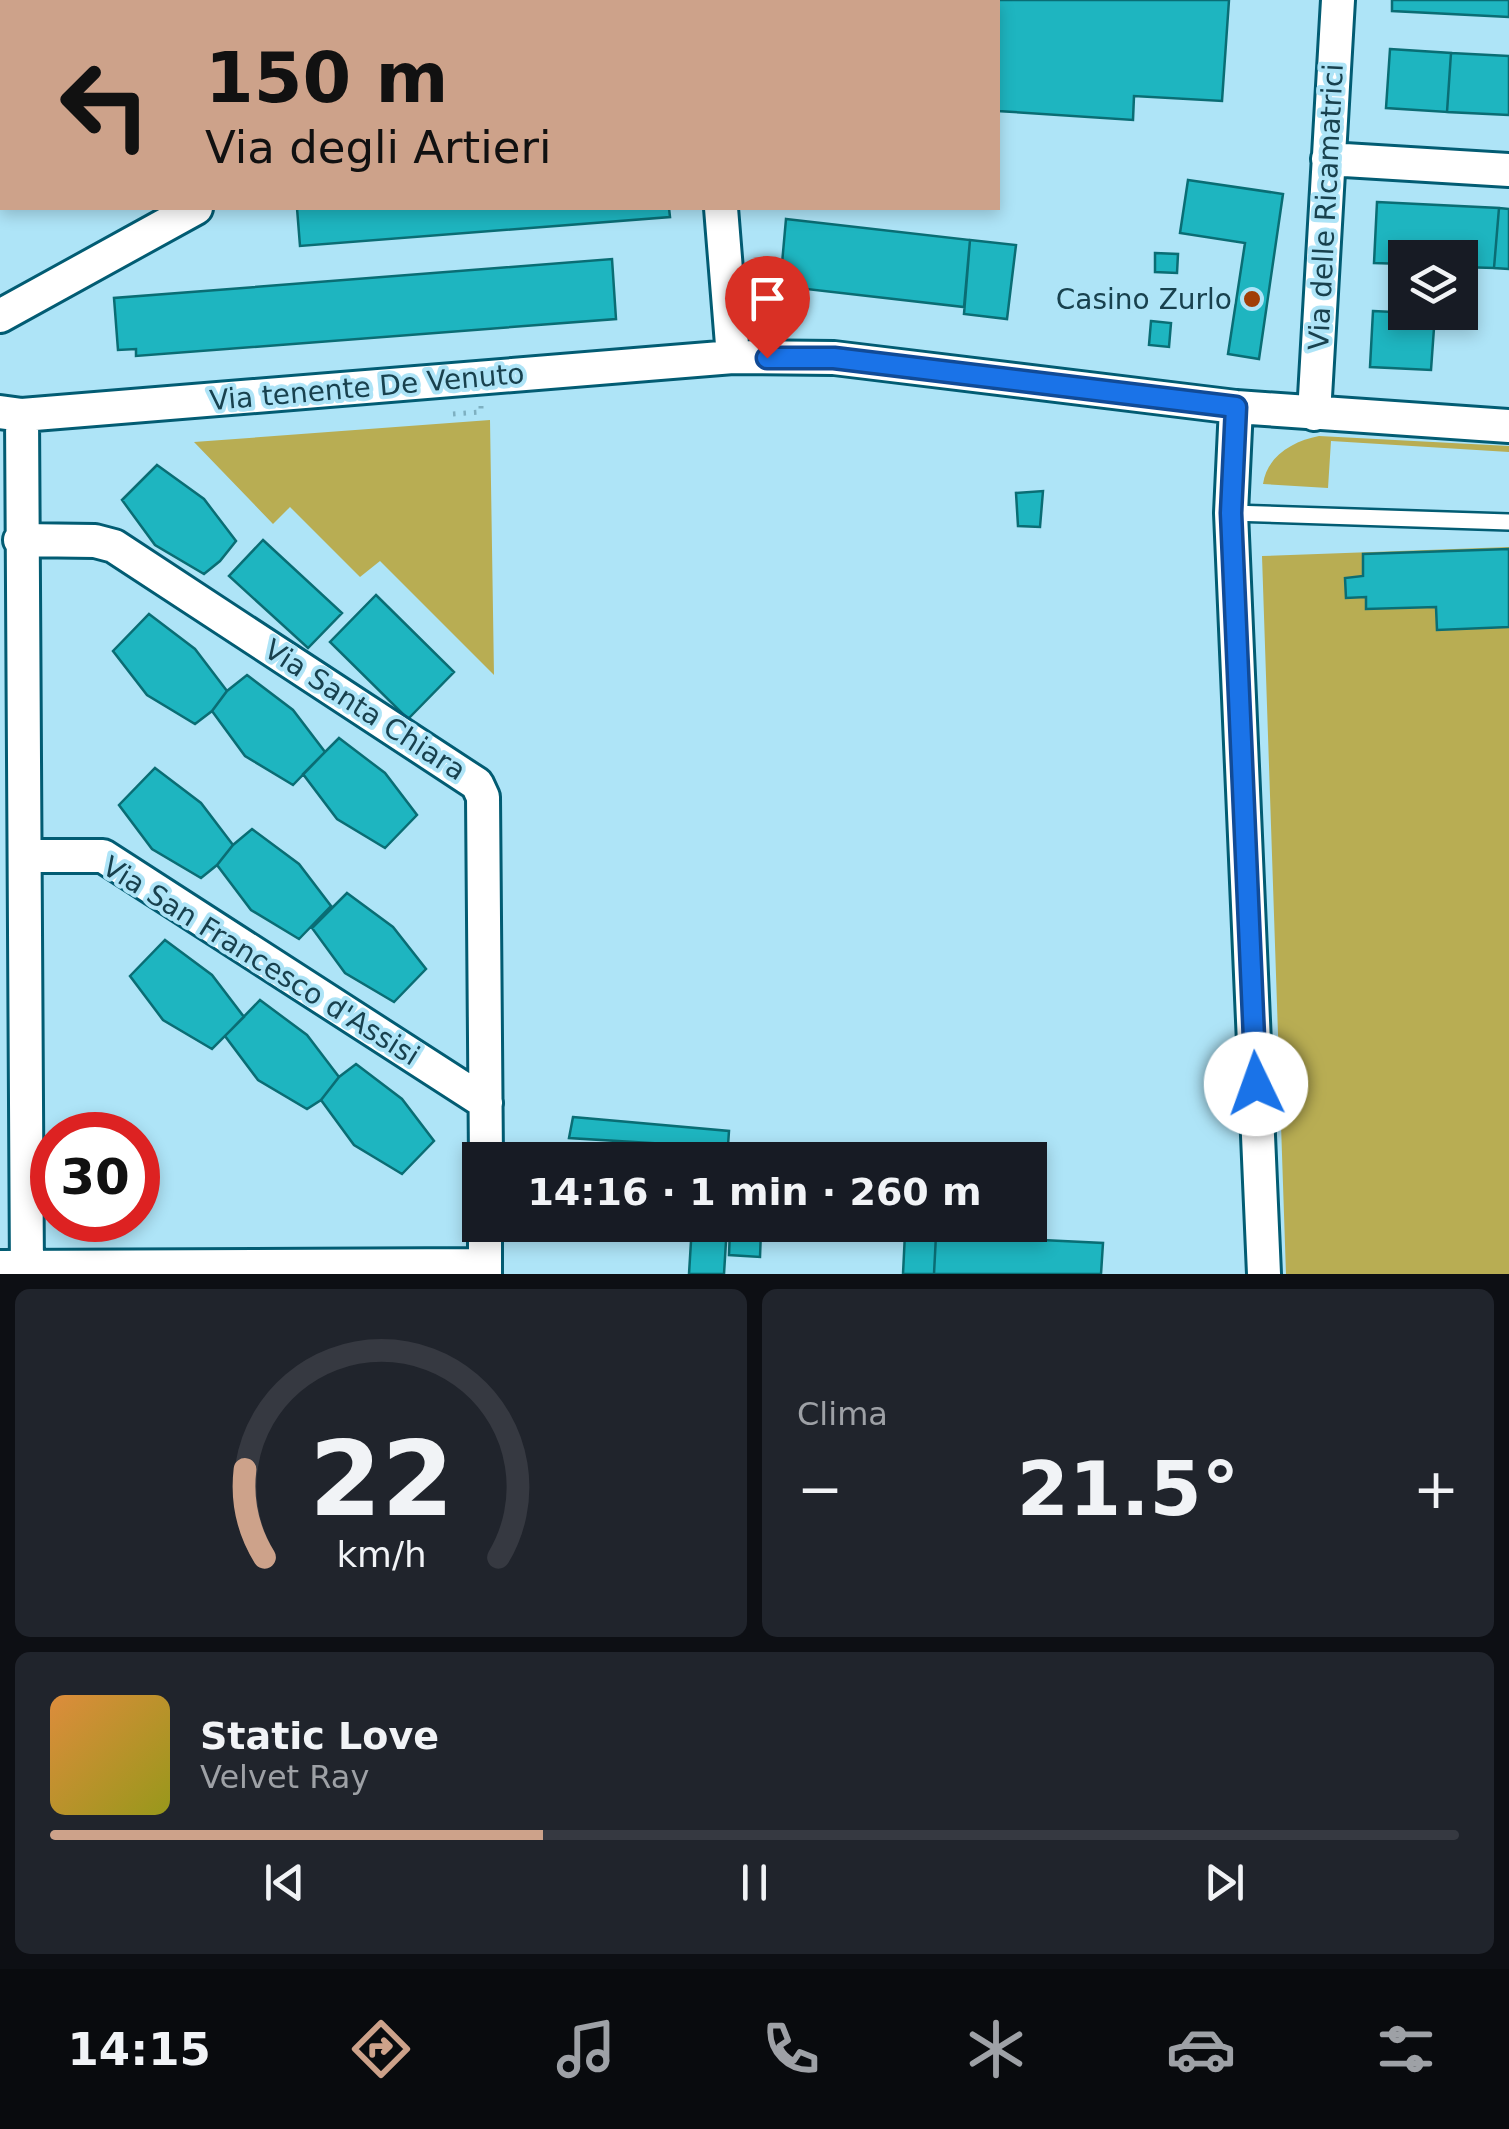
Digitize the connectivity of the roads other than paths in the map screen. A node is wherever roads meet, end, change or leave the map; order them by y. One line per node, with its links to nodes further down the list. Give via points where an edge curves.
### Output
1 (1338, 0): 2 (street, Via delle Ricamatrici)
2 (1328, 159): 3 (street); 10 (street, Via delle Ricamatrici)
3 (1509, 170)
4 (192, 210): 6 (street)
5 (720, 210): 7 (street)
6 (0, 316)
7 (733, 358): 8 (street, Via tenente De Venuto, via 834,358); 9 (street, Via tenente De Venuto)
8 (1236, 407): 10 (street, Via tenente De Venuto); 12 (street)
9 (11, 414): 14 (street)
10 (1314, 414): 11 (street, Via tenente De Venuto)
11 (1509, 426)
12 (1231, 513): 13 (lane); 21 (street)
13 (1509, 522)
14 (20, 540): 15 (street); 16 (street, Via Santa Chiara, via 114,546 477,784 483,797)
15 (25, 856): 16 (street, Via San Francesco d'Assisi, via 102,856); 19 (street)
16 (486, 1103): 17 (street)
17 (486, 1142)
18 (486, 1242): 20 (street)
19 (18, 1269): 20 (street)
20 (485, 1270)
21 (1264, 1274)

